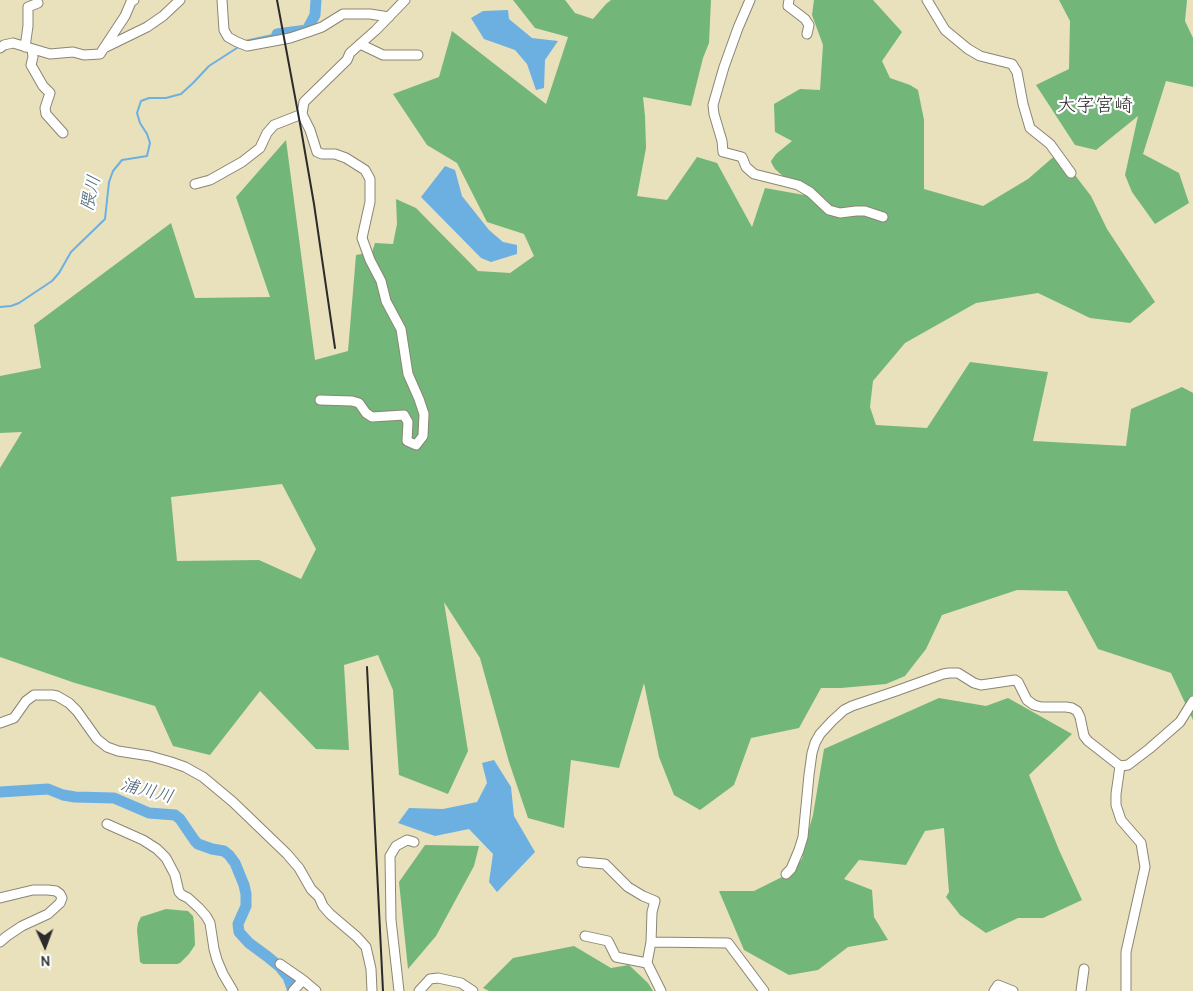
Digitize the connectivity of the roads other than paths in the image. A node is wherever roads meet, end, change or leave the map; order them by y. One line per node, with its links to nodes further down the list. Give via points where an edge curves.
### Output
1 (134, 0): 14 (street)
2 (180, 0): 14 (street, via 147,27)
3 (222, 0): 9 (street, via 224,30 228,37 247,46 308,32 343,14)
4 (405, 0): 9 (street)
5 (750, 0): 20 (street, via 713,105 723,152 742,157 754,174 798,185 829,210 865,211)
6 (789, 0): 10 (street, via 788,6 809,25)
7 (927, 0): 18 (street, via 945,30 968,49 980,56 1012,64 1017,72 1030,128 1050,144)
8 (38, 3): 13 (street, via 28,7)
9 (389, 17): 11 (street)
10 (807, 34)
11 (360, 44): 15 (street, via 383,55); 16 (street, via 304,102)
12 (0, 48): 13 (street, via 13,43)
13 (28, 48): 14 (street, via 50,54 72,52 84,55 100,54); 17 (street, via 33,57 31,65 50,93 46,114)
14 (104, 48)
15 (418, 55)
16 (302, 114): 19 (street, via 274,126 260,148 242,162 210,180); 21 (street, via 317,152 346,158 365,170 370,179 370,202 362,238 386,301 401,329 408,374 424,414 422,436 416,445 407,441 408,422 404,415 372,417 359,403)
17 (64, 133)
18 (1071, 173)
19 (195, 184)
20 (883, 218)
21 (320, 400)
22 (1193, 701): 24 (street, via 1180,722 1150,749)
23 (0, 723): 41 (street, via 14,718 34,695 57,696 78,711 97,739 107,747 171,762 203,777 287,854 323,906 366,947)
24 (1120, 766): 28 (street, via 1088,741 1080,717 1072,708 1034,705 1027,700 1015,680 981,685 958,673 943,674 852,706 820,734 812,753 803,837 794,863); 51 (street, via 1116,805 1121,820 1141,842 1145,867 1126,952)
25 (107, 824): 38 (street, via 143,840 166,858 179,892 199,908 210,923 217,960)
26 (414, 842): 42 (street, via 406,840 396,846 390,856 391,920)
27 (582, 862): 32 (street, via 605,864 628,887 655,901)
28 (786, 874)
29 (0, 898): 31 (street, via 48,890 56,891 62,898 48,914 22,926)
30 (585, 936): 33 (street, via 608,941 616,957)
31 (0, 942)
32 (651, 942): 33 (street); 47 (street, via 728,943)
33 (647, 963): 36 (street)
34 (280, 964): 37 (street)
35 (1084, 968): 50 (street)
36 (656, 979): 45 (street); 46 (street)
37 (303, 980): 39 (street); 40 (street)
38 (233, 991)
39 (293, 991)
40 (316, 991)
41 (372, 991)
42 (399, 991)
43 (419, 991): 44 (street, via 430,979 438,978 461,982)
44 (472, 991)
45 (661, 991)
46 (668, 991)
47 (764, 991)
48 (994, 991): 49 (street, via 998,985)
49 (1013, 991)
50 (1081, 991)
51 (1126, 991)

